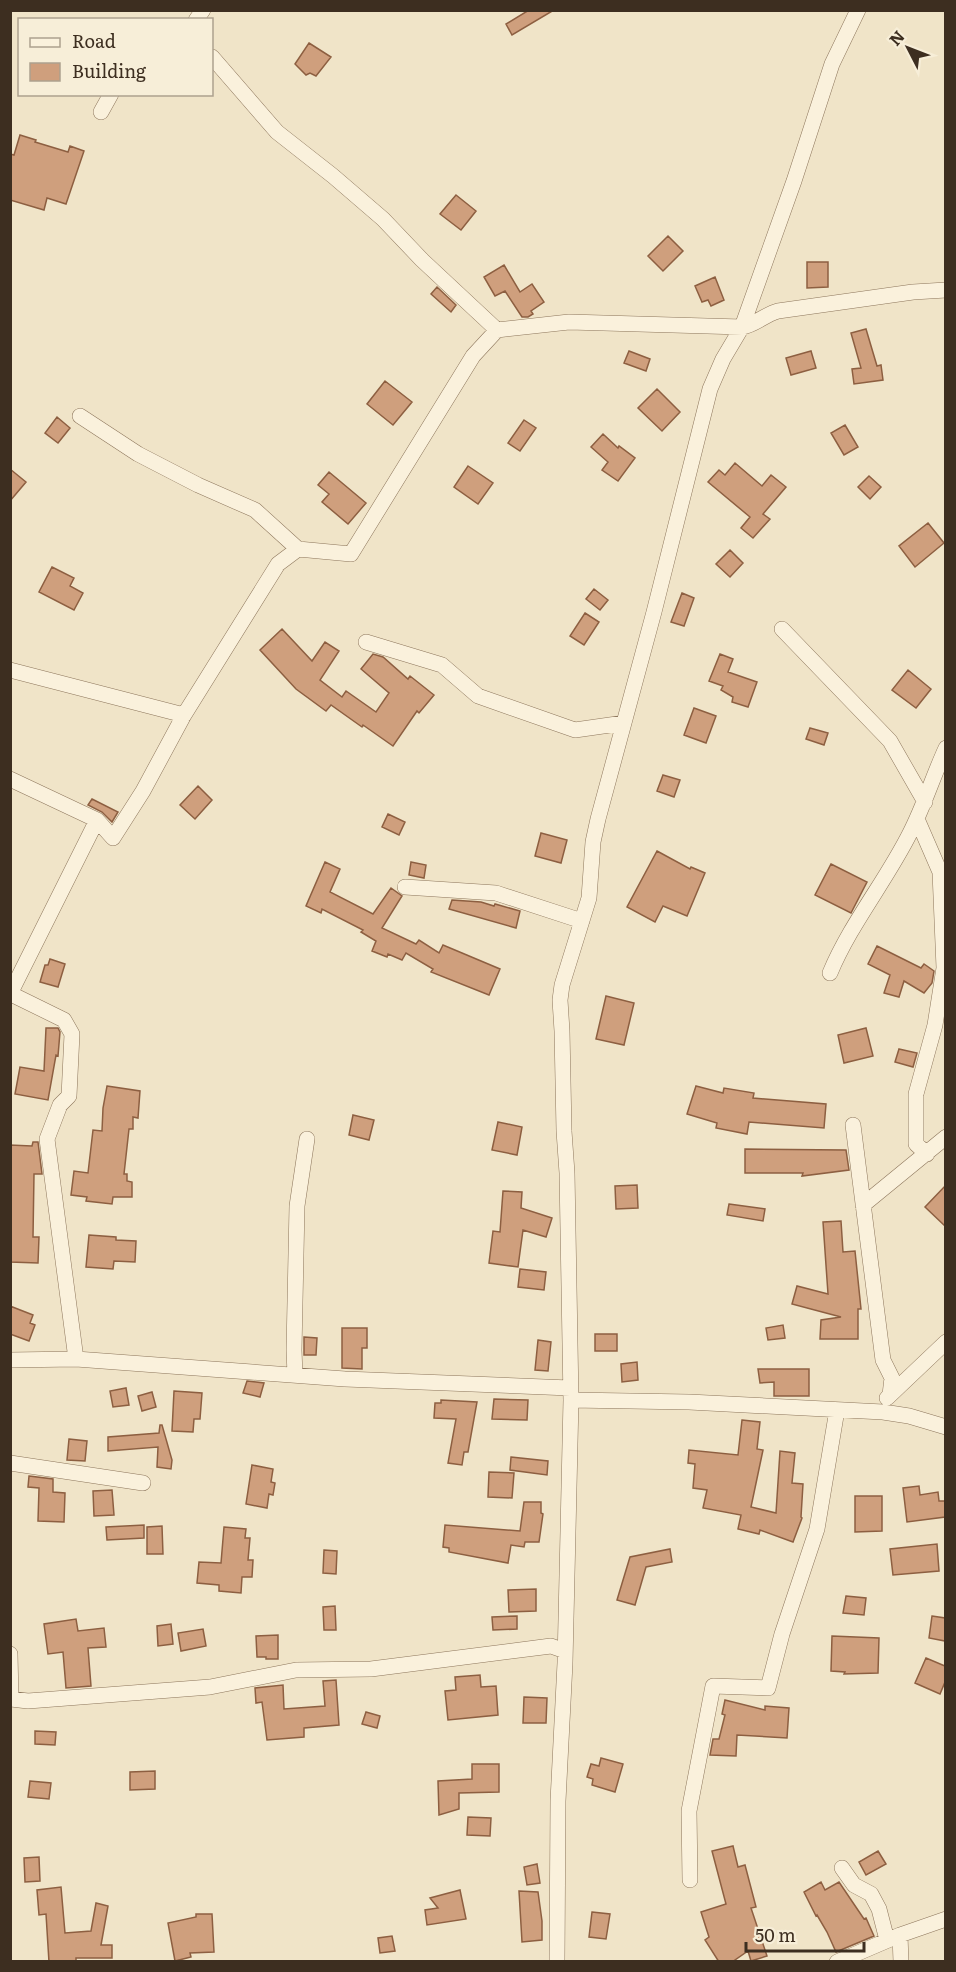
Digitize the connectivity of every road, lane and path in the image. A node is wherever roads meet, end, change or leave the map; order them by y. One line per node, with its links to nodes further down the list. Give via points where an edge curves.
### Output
1 (858, 10): 6 (street, via 832,64)
2 (213, 58): 7 (street, via 277,132 383,219)
3 (110, 96): 4 (street)
4 (101, 112)
5 (945, 290): 6 (street, via 778,311)
6 (742, 327): 7 (street, via 569,322); 14 (street, via 710,389)
7 (497, 330): 9 (street, via 473,356 351,555)
8 (80, 416): 9 (street, via 138,454 255,510)
9 (298, 549): 13 (street, via 278,564)
10 (782, 629): 17 (street, via 890,741)
11 (366, 642): 14 (street, via 442,664 478,696 575,730)
12 (10, 670): 13 (street)
13 (184, 714): 19 (street, via 113,838)
14 (624, 723): 21 (street, via 593,842 589,898)
15 (945, 748): 17 (street)
16 (10, 779): 19 (street)
17 (925, 802): 18 (street)
18 (917, 819): 22 (street); 27 (street, via 940,872 944,968 935,1025 916,1094 916,1144)
19 (97, 820): 23 (street)
20 (405, 887): 21 (street, via 496,893)
21 (582, 921): 33 (street, via 560,1000)
22 (830, 973)
23 (11, 994): 30 (street, via 64,1020 72,1034 69,1096 60,1105 47,1139)
24 (853, 1125): 28 (street)
25 (945, 1137): 27 (street)
26 (307, 1139): 32 (street, via 297,1206)
27 (927, 1154): 28 (street)
28 (863, 1205): 34 (street, via 884,1360 891,1378)
29 (945, 1342): 34 (street)
30 (76, 1359): 31 (street); 32 (street)
31 (11, 1361)
32 (295, 1375): 33 (street)
33 (571, 1394): 35 (street); 40 (street)
34 (890, 1395): 36 (street)
35 (837, 1410): 36 (street); 44 (street, via 818,1529 768,1688 713,1686 689,1811)
36 (883, 1412): 37 (street)
37 (945, 1427)
38 (10, 1463): 39 (street)
39 (143, 1483)
40 (565, 1651): 42 (street, via 551,1646 371,1669 296,1670 210,1688); 47 (street, via 558,1801)
41 (10, 1654): 42 (street)
42 (11, 1704)
43 (842, 1869): 46 (street, via 854,1885 871,1894)
44 (690, 1880)
45 (945, 1919): 46 (street)
46 (894, 1937): 48 (street); 49 (street)
47 (557, 1962)
48 (837, 1962)
49 (901, 1962)

